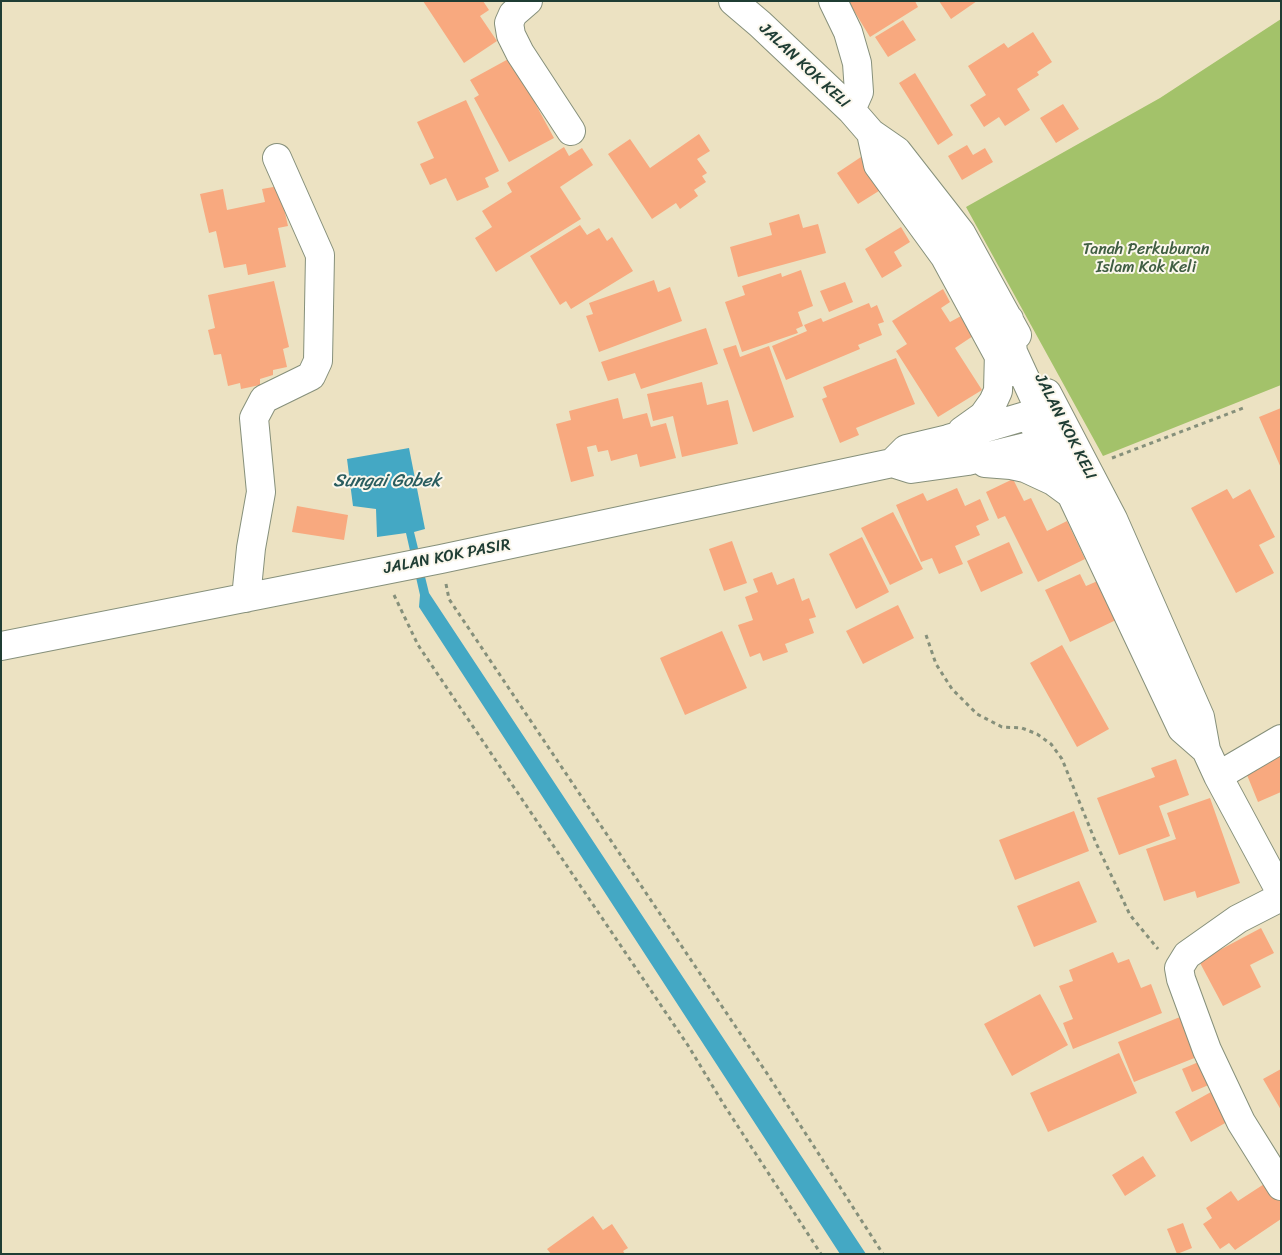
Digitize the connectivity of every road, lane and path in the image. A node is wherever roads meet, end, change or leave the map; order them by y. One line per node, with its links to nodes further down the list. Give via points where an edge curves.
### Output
1 (528, 1): 5 (street, via 513,14 509,23 511,35)
2 (733, 1): 4 (street, JALAN KOK KELI)
3 (833, 1): 4 (street, via 848,32 858,70 859,92)
4 (852, 110): 6 (street, JALAN KOK KELI)
5 (571, 131)
6 (871, 133): 8 (street, JALAN KOK KELI, via 897,151 960,234); 9 (street, JALAN KOK KELI, via 878,165 945,257)
7 (277, 158): 20 (street, via 320,255 318,361 311,376 264,399 254,418 261,492)
8 (1009, 319): 11 (street, via 1013,352 1042,415); 15 (street, JALAN KOK KELI)
9 (998, 352): 11 (street, JALAN KOK KELI); 12 (street, via 998,391 994,402 974,424)
10 (1246, 407): 15 (path)
11 (1039, 428): 12 (street, JALAN KOK PASIR); 13 (street, JALAN KOK PASIR); 16 (street, JALAN KOK KELI); 17 (street, via 1052,433 1090,499)
12 (948, 439): 14 (street, JALAN KOK PASIR, via 906,449)
13 (968, 461): 14 (street, JALAN KOK PASIR, via 910,470); 16 (street, via 1025,468)
14 (892, 463): 18 (street, JALAN KOK PASIR)
15 (1086, 468): 17 (street, JALAN KOK KELI)
16 (1071, 494): 24 (street, JALAN KOK KELI, via 1182,729)
17 (1113, 519): 24 (street, JALAN KOK KELI, via 1200,717)
18 (441, 559): 19 (street, JALAN KOK PASIR); 31 (path, via 449,599 768,1075)
19 (383, 570): 20 (street, JALAN KOK PASIR); 30 (path, via 418,645 689,1047)
20 (246, 598): 22 (street, JALAN KOK PASIR)
21 (926, 635): 28 (path, via 936,664 952,689 978,714 1002,727 1022,728 1037,734 1051,744 1062,759 1130,915 1170,963)
22 (1, 646)
23 (1281, 739): 25 (street)
24 (1206, 750): 25 (street, JALAN KOK KELI)
25 (1218, 776): 26 (street, JALAN KOK KELI)
26 (1281, 893)
27 (1281, 897): 28 (street, via 1238,919 1188,955)
28 (1179, 968): 29 (street, via 1206,1050 1241,1122)
29 (1281, 1186)
30 (822, 1254)
31 (883, 1254)

